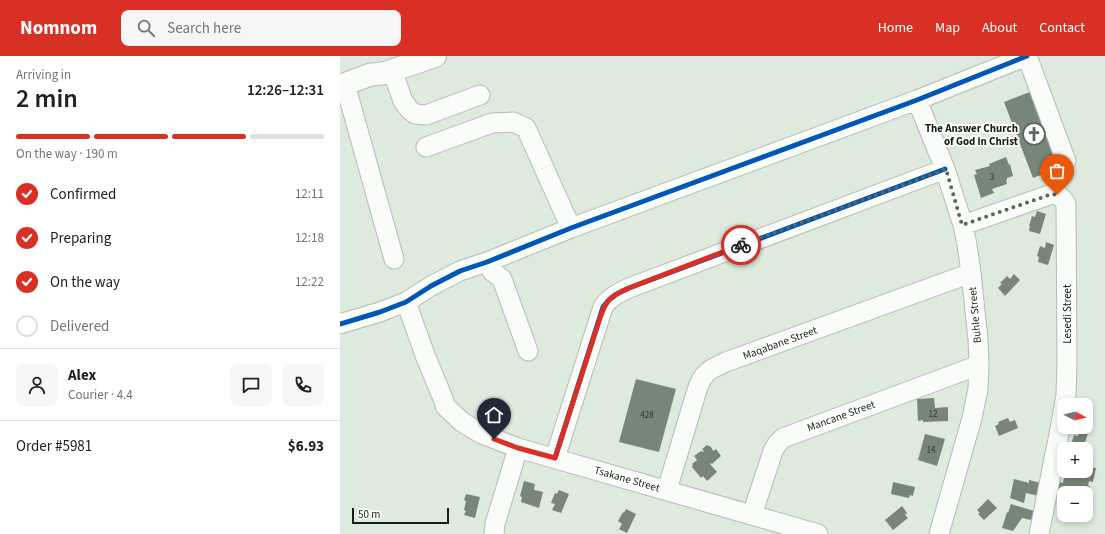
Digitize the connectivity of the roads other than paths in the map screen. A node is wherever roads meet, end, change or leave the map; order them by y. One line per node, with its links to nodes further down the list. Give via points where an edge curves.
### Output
1 (435, 56): 3 (main road)
2 (1027, 56): 6 (street); 10 (street)
3 (399, 63): 4 (main road, via 383,65 369,75); 7 (street, via 404,101 409,109 415,114 426,114)
4 (343, 85): 14 (street)
5 (480, 96): 7 (street)
6 (917, 100): 11 (street, Buhle Street); 13 (street)
7 (442, 109): 8 (street)
8 (453, 137): 9 (street); 13 (street, via 492,123 513,122 526,128)
9 (426, 147)
10 (1066, 161)
11 (946, 169): 12 (street, Buhle Street); 22 (street, via 615,294 603,307)
12 (962, 225): 16 (street, Buhle Street); 28 (street, Lesedi Street, via 1052,194 1062,198 1066,204 1066,395)
13 (571, 228): 15 (street)
14 (394, 259)
15 (486, 262): 17 (street, via 460,271); 19 (street, via 502,279)
16 (971, 274): 20 (street, Buhle Street); 23 (street, Maqabane Street, via 726,362 706,372 697,390)
17 (406, 302): 18 (street); 21 (street, Tsakane Street, via 445,404 462,422 482,434)
18 (340, 324)
19 (528, 351)
20 (979, 365): 24 (street, Mancane Street, via 783,438 773,451); 27 (street, Buhle Street, via 978,389 972,418)
21 (518, 448): 22 (street, Tsakane Street); 25 (street)
22 (555, 458): 23 (street, Tsakane Street)
23 (667, 490): 24 (street, Tsakane Street)
24 (752, 515): 26 (street, Tsakane Street)
25 (494, 534)
26 (818, 534)
27 (939, 534)
28 (1039, 534)

